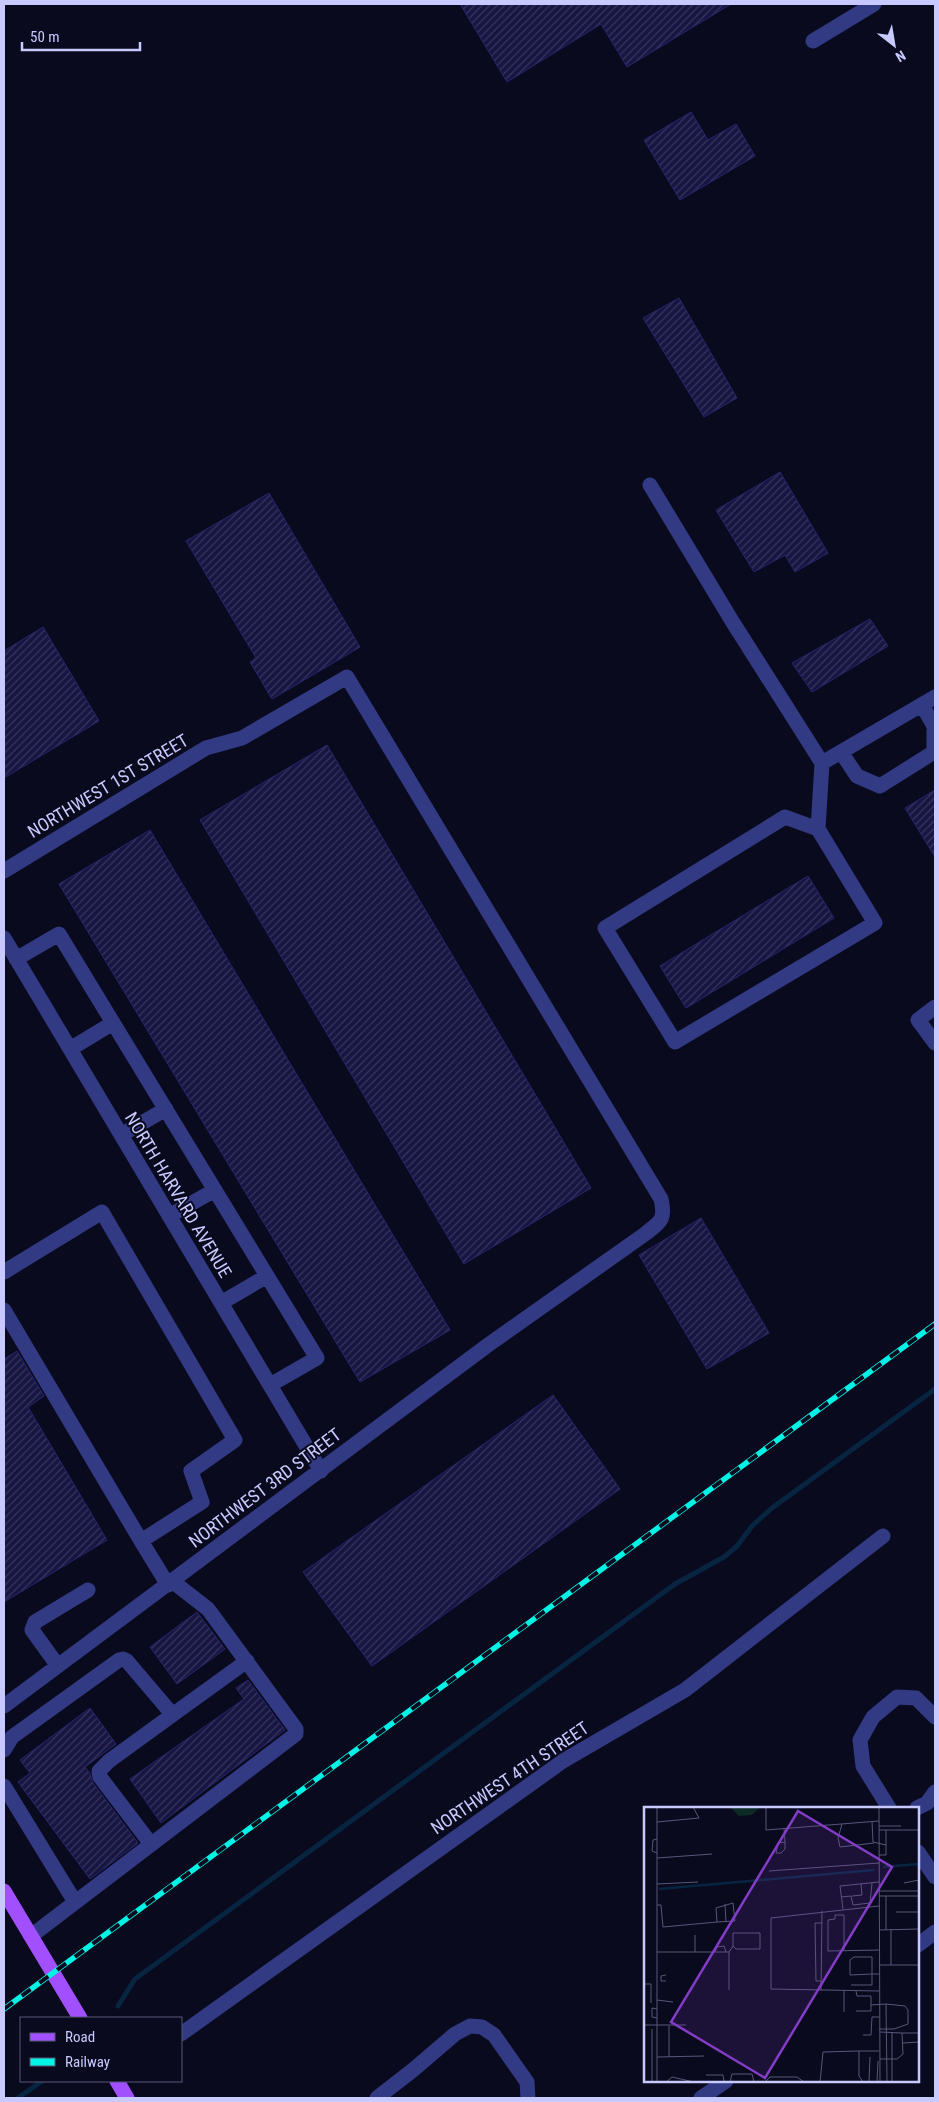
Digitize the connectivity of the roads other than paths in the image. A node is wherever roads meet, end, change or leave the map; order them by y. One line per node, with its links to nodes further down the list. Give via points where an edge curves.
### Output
1 (874, 4): 2 (street)
2 (813, 41)
3 (650, 485): 7 (street)
4 (935, 697): 5 (street)
5 (922, 705): 6 (street); 6 (street, via 934,726 934,752 880,786 856,776)
6 (841, 752): 7 (street)
7 (822, 763): 8 (street)
8 (818, 829): 8 (street, via 875,923 675,1042 606,928 785,816)
9 (4, 871): 22 (street, NORTHWEST 1ST STREET, via 206,748 242,738 347,677 661,1200 664,1212 660,1223)
10 (4, 938): 11 (street, NORTH HARVARD AVENUE)
11 (16, 959): 13 (street, via 59,934); 15 (street, NORTH HARVARD AVENUE)
12 (935, 1007): 14 (street, via 918,1020)
13 (114, 1023): 15 (street); 16 (street)
14 (935, 1043)
15 (70, 1049): 17 (street, NORTH HARVARD AVENUE)
16 (166, 1109): 17 (street); 18 (street)
17 (121, 1135): 19 (street, NORTH HARVARD AVENUE)
18 (215, 1190): 19 (street); 21 (street)
19 (169, 1216): 23 (street, NORTH HARVARD AVENUE)
20 (4, 1272): 28 (street, via 102,1212 235,1440 191,1471 202,1502)
21 (267, 1276): 23 (street); 25 (street, via 317,1358)
22 (549, 1301): 26 (street, NORTHWEST 3RD STREET)
23 (221, 1303): 25 (street, NORTH HARVARD AVENUE)
24 (4, 1310): 28 (street)
25 (270, 1385): 26 (street, NORTH HARVARD AVENUE)
26 (321, 1471): 29 (street, NORTHWEST 3RD STREET)
27 (884, 1536): 50 (street, NORTHWEST 4TH STREET, via 685,1690 563,1761)
28 (141, 1541): 29 (street)
29 (170, 1583): 31 (street, via 208,1609); 32 (street, NORTHWEST 3RD STREET)
30 (88, 1590): 32 (street, via 35,1622 32,1630)
31 (246, 1661): 34 (street); 41 (street, via 296,1729 296,1734)
32 (58, 1666): 33 (street, NORTHWEST 3RD STREET)
33 (4, 1706)
34 (175, 1713): 36 (street, via 169,1712 123,1659 12,1737); 41 (street, via 99,1771 100,1777)
35 (935, 1717): 39 (street, via 916,1698 897,1697 873,1717 860,1740 863,1766)
36 (4, 1750)
37 (4, 1786): 45 (street)
38 (935, 1792): 40 (street, via 927,1803)
39 (888, 1807)
40 (919, 1807)
41 (151, 1844): 45 (street)
42 (919, 1853): 43 (street)
43 (935, 1877)
44 (4, 1891): 47 (main road)
45 (75, 1902): 47 (street)
46 (935, 1932): 48 (street)
47 (31, 1936): 49 (main road)
48 (919, 1944)
49 (79, 2017)
50 (182, 2033)
51 (118, 2082): 53 (main road)
52 (725, 2082): 56 (street)
53 (127, 2098)
54 (377, 2098): 55 (street, via 455,2034 470,2026 482,2027 494,2035 526,2082)
55 (528, 2098)
56 (701, 2098)

